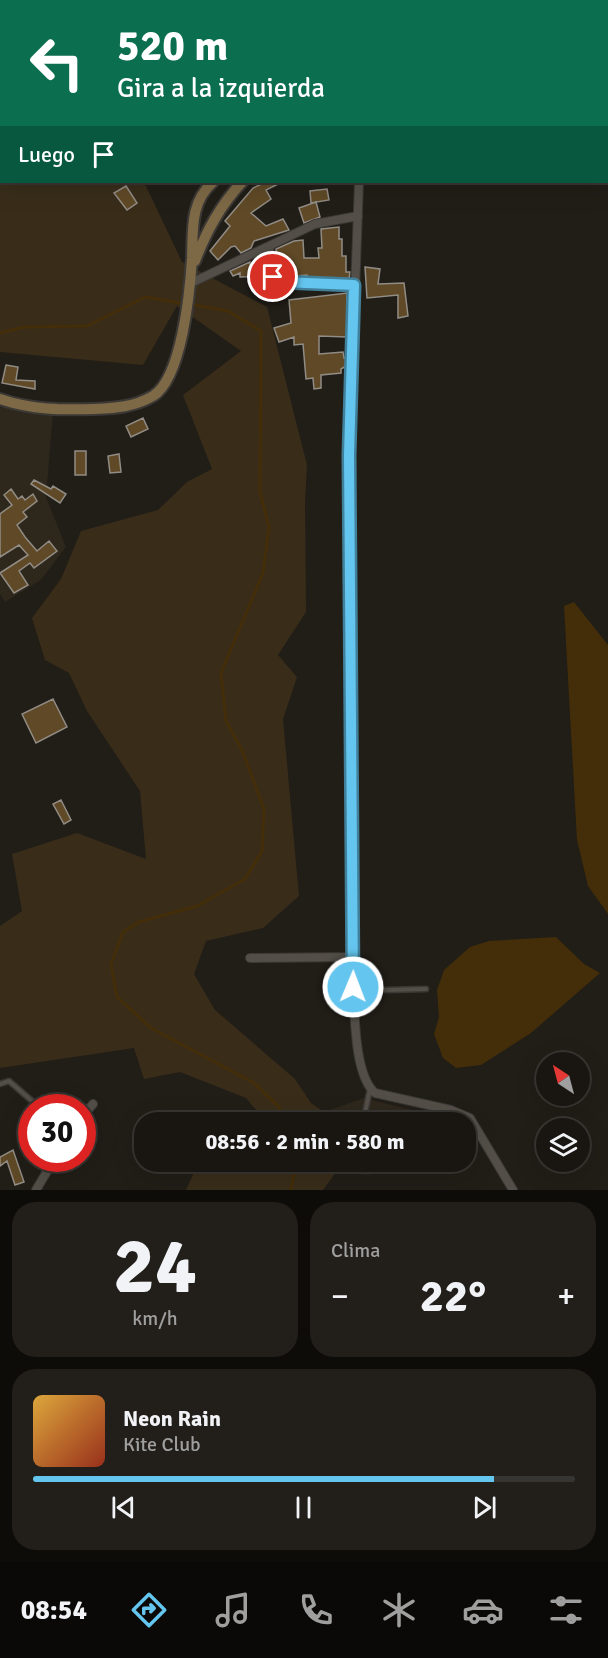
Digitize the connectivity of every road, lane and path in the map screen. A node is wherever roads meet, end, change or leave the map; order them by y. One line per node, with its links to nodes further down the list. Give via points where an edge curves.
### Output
1 (212, 183): 6 (street, via 195,204)
2 (241, 183): 6 (street, via 207,228)
3 (359, 183): 4 (street)
4 (358, 216): 5 (street, via 315,224); 8 (street)
5 (269, 246): 7 (street); 8 (street, via 273,277 283,282)
6 (191, 270): 7 (street)
7 (189, 284): 9 (street, via 176,365 154,395 123,408 52,410)
8 (354, 285): 10 (street, via 349,455)
9 (0, 399)
10 (354, 957): 11 (street); 12 (street)
11 (250, 958)
12 (353, 987): 13 (lane); 15 (street, via 357,1046)
13 (426, 989)
14 (0, 1084): 16 (lane, via 9,1081)
15 (370, 1089): 17 (lane); 20 (street, via 470,1118)
16 (24, 1094)
17 (365, 1112)
18 (47, 1172): 19 (street)
19 (36, 1190)
20 (513, 1190)

